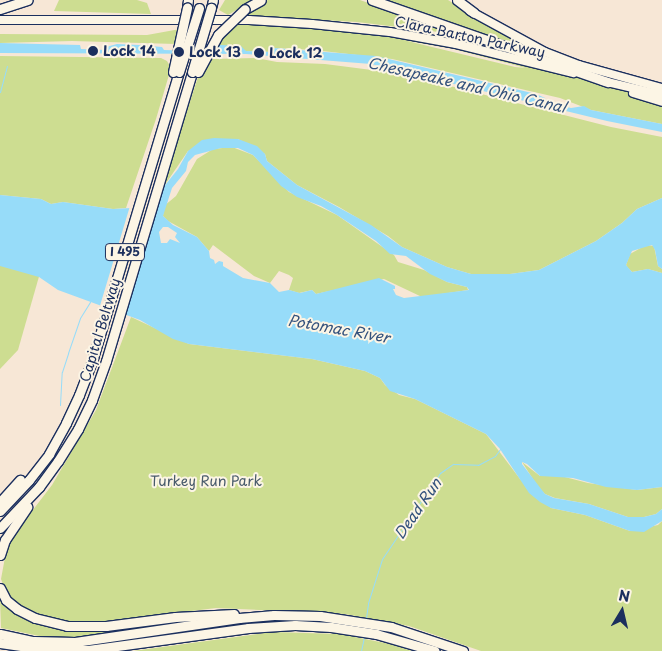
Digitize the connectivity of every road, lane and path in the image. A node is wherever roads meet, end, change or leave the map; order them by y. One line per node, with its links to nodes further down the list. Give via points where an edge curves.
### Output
1 (23, 0): 10 (highway)
2 (28, 0): 10 (highway)
3 (261, 0): 15 (highway, bridge, via 245,9 218,35)
4 (372, 0): 16 (highway)
5 (453, 0): 12 (main road, Clara Barton Parkway)
6 (457, 0): 12 (highway)
7 (187, 3): 14 (highway, bridge)
8 (200, 4): 14 (highway, bridge)
9 (212, 4): 15 (highway, bridge)
10 (10, 5): 11 (highway)
11 (0, 8)
12 (474, 13): 17 (main road, Clara Barton Parkway, via 545,52)
13 (0, 20): 16 (main road, Clara Barton Parkway, via 249,20 322,25 390,32 456,44)
14 (176, 72): 20 (highway, Capital Beltway / I 495, via 87,376)
15 (195, 72): 21 (highway, Capital Beltway / I 495, via 100,380 78,429)
16 (608, 82): 18 (main road, Clara Barton Parkway); 19 (main road)
17 (662, 88)
18 (662, 95)
19 (662, 102)
20 (71, 412): 22 (highway, via 45,451); 23 (highway, Capital Beltway / I 495, via 48,454)
21 (58, 462): 24 (highway, Capital Beltway / I 495); 25 (highway, via 10,533)
22 (0, 502)
23 (0, 511)
24 (0, 528)
25 (0, 555)
26 (0, 588): 27 (highway, via 6,600 25,614 67,626 106,626 204,615)
27 (267, 616): 28 (highway, via 75,642 40,641); 31 (highway, via 334,618 391,627)
28 (0, 634)
29 (0, 642): 30 (highway, via 58,650 88,650 248,628 296,625 389,637)
30 (435, 651)
31 (463, 651)

